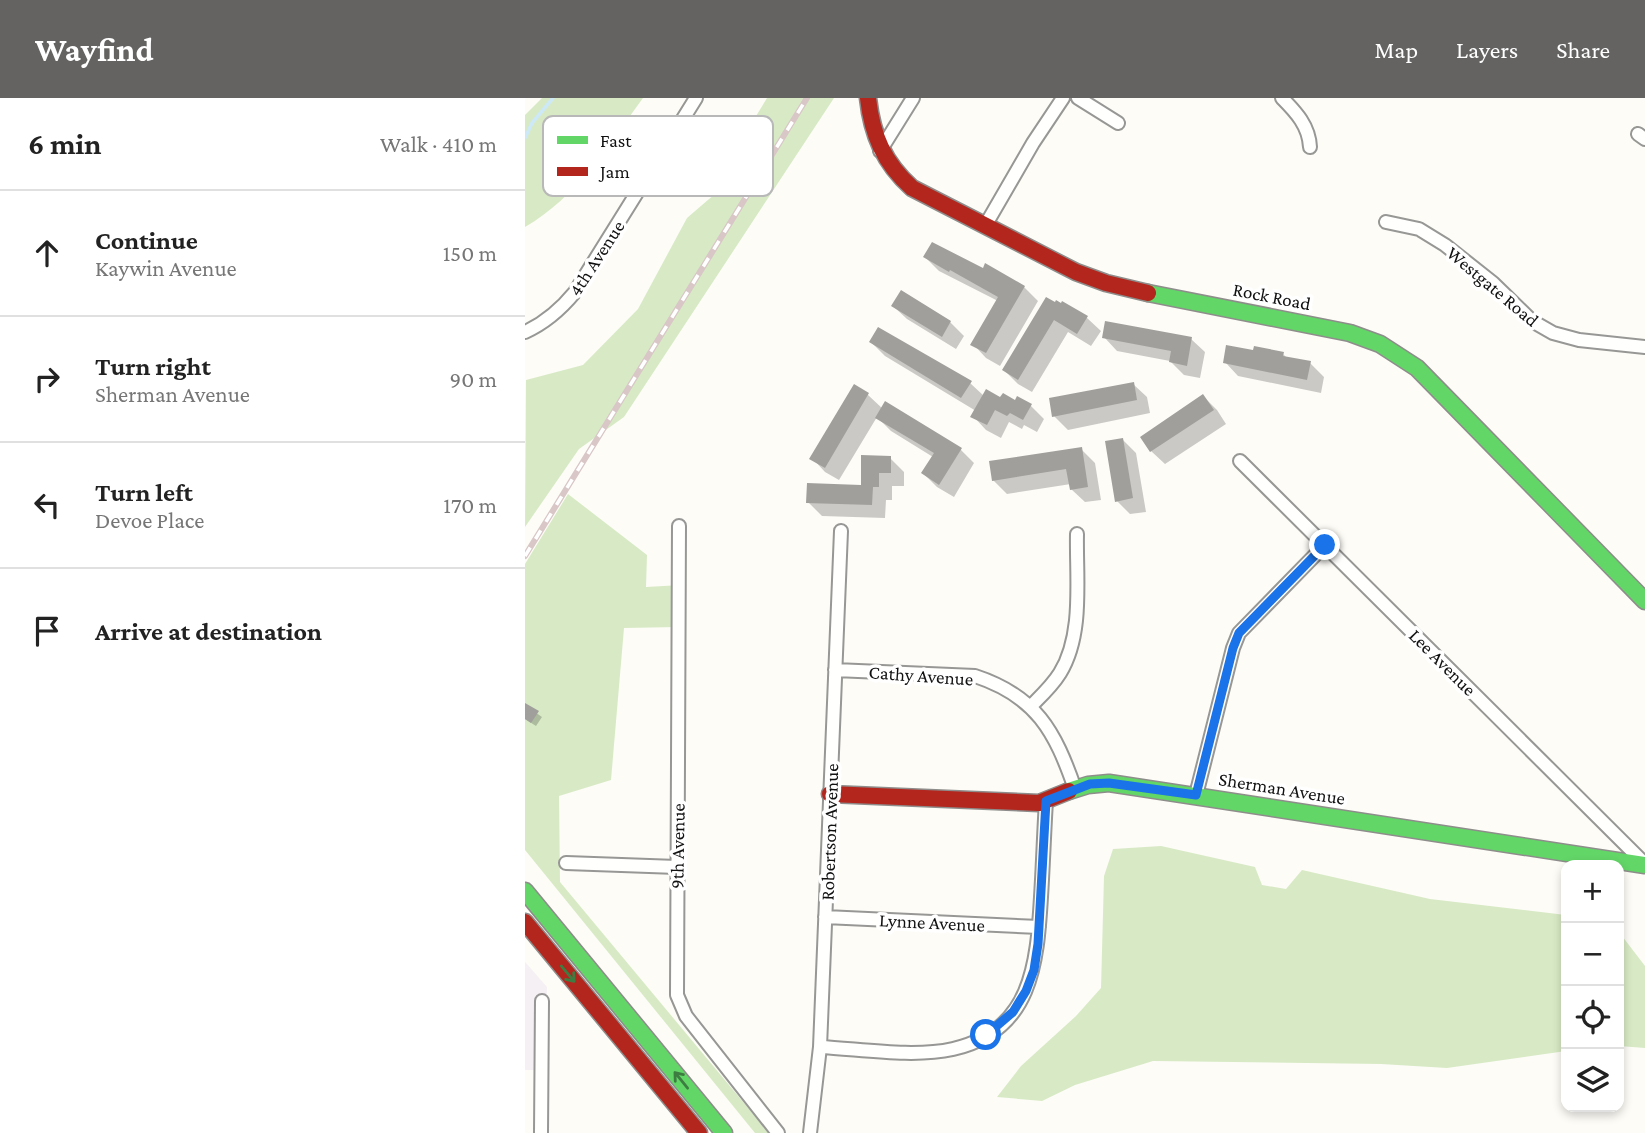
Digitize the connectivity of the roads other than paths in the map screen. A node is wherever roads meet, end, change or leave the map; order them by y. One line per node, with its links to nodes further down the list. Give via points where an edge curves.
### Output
1 (696, 98): 7 (street, 4th Avenue)
2 (868, 98): 10 (main road, Rock Road)
3 (913, 98): 10 (street)
4 (1063, 98): 13 (street)
5 (1078, 98): 8 (street)
6 (1282, 98): 9 (street, via 1300,118 1310,136)
7 (685, 116)
8 (1118, 123)
9 (1310, 147)
10 (880, 151): 13 (main road, Rock Road, via 913,189)
11 (635, 196): 14 (street, 4th Avenue, via 575,292 542,324)
12 (1386, 222): 15 (street, Westgate Road, via 1419,229 1445,245 1532,321 1553,333)
13 (985, 226): 21 (main road, Rock Road, via 1106,283 1350,332 1391,350 1417,368)
14 (525, 332)
15 (1645, 347)
16 (1240, 461): 20 (street, Lee Avenue)
17 (680, 526): 30 (street, 9th Avenue)
18 (841, 531): 22 (street, Robertson Avenue)
19 (1077, 534): 23 (street, via 1072,643 1059,674)
20 (1325, 545): 26 (street, via 1239,633); 29 (street, Lee Avenue)
21 (1645, 601)
22 (835, 670): 23 (street, Cathy Avenue, via 975,676); 25 (street, Robertson Avenue)
23 (1031, 706): 24 (street, Cathy Avenue, via 1056,740)
24 (1075, 789): 26 (main road, Sherman Avenue, via 1109,783); 27 (main road, Sherman Avenue)
25 (830, 794): 27 (main road, Sherman Avenue); 32 (street, Robertson Avenue)
26 (1196, 795): 29 (main road, Sherman Avenue)
27 (1046, 801): 34 (street)
28 (566, 863): 30 (street)
29 (1645, 864)
30 (677, 867): 40 (street, 9th Avenue, via 678,1002)
31 (525, 891): 39 (main road, one-way to 31)
32 (825, 917): 34 (street, Lynne Avenue); 36 (street, Robertson Avenue)
33 (525, 922): 38 (main road, one-way to 38)
34 (1039, 927): 36 (street, via 1034,970 1026,991 1005,1021 986,1035 953,1049 931,1052)
35 (542, 1001): 37 (street)
36 (820, 1047): 41 (street, Robertson Avenue)
37 (541, 1133)
38 (699, 1133)
39 (724, 1133)
40 (778, 1133)
41 (810, 1133)

